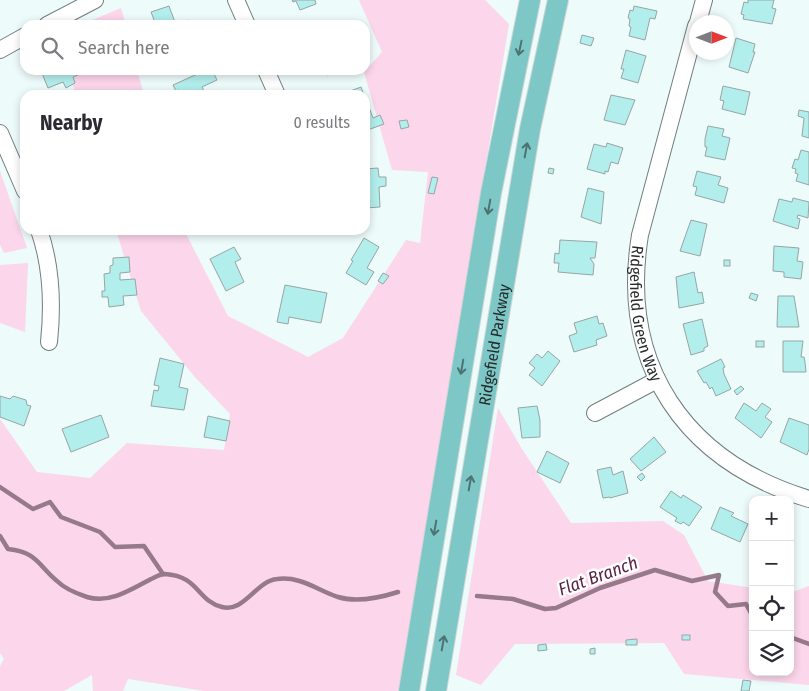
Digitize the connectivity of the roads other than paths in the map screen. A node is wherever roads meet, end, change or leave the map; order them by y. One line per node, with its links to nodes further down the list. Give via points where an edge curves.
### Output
1 (94, 0): 7 (street)
2 (236, 0): 8 (street)
3 (530, 0): 21 (main road, Ridgefield Parkway, one-way to 21, via 493,185)
4 (558, 0): 22 (main road, Ridgefield Parkway, one-way to 4, via 525,156)
5 (704, 0): 6 (street)
6 (700, 15)
7 (56, 20)
8 (245, 20)
9 (20, 39): 10 (street)
10 (0, 50)
11 (689, 52): 18 (street, Ridgefield Green Way, via 635,262 640,330)
12 (268, 75): 13 (street)
13 (275, 90)
14 (0, 133): 15 (street)
15 (20, 179)
16 (41, 235): 17 (street, via 53,294)
17 (50, 342)
18 (657, 380): 19 (street); 20 (street, Ridgefield Green Way, via 686,424 714,452 754,478)
19 (595, 413)
20 (809, 499)
21 (409, 691)
22 (436, 691)

